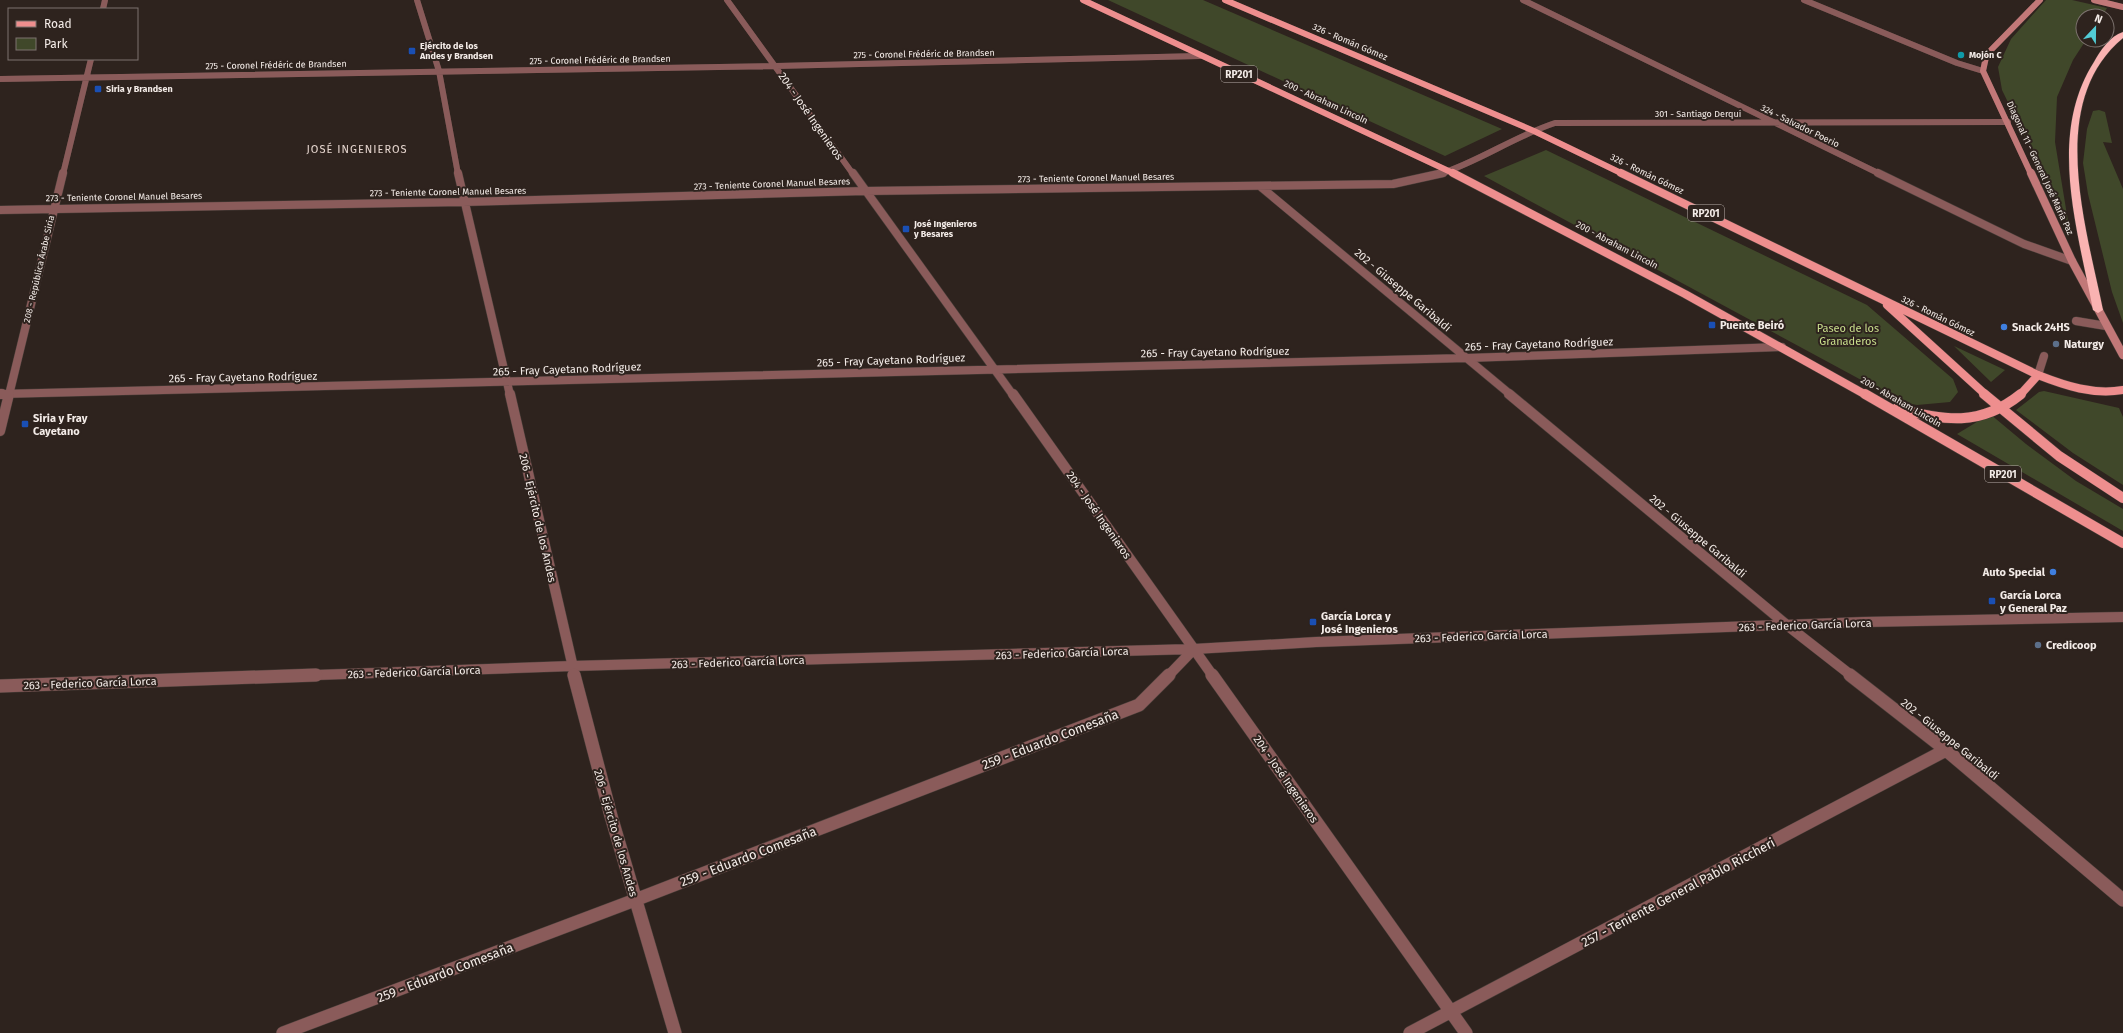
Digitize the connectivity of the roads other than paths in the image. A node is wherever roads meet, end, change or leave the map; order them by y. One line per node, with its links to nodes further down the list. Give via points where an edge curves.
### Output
1 (418, 0): 14 (street, 206 - Ejército de los Andes)
2 (727, 0): 13 (street, 204 - José Ingenieros)
3 (1083, 0): 11 (main road, 200 - Abraham Lincoln / RP201)
4 (1225, 0): 20 (main road, 326 - Román Gómez / RP201)
5 (1523, 0): 19 (street, 324 - Salvador Poerio)
6 (1804, 0): 15 (street, via 1957,63)
7 (2040, 0): 15 (street, via 1991,50 1986,57)
8 (2094, 0): 9 (street)
9 (2123, 7)
10 (2123, 34): 29 (highway, via 2104,49 2089,75 2077,111 2072,151 2078,210)
11 (1200, 56): 13 (street, 275 - Coronel Frédéric de Brandsen); 21 (main road, 200 - Abraham Lincoln / RP201)
12 (91, 60): 16 (street, 208 - República Árabe Siria)
13 (776, 66): 14 (street, 275 - Coronel Frédéric de Brandsen); 23 (street, 204 - José Ingenieros)
14 (439, 71): 16 (street, 275 - Coronel Frédéric de Brandsen); 24 (street, 206 - Ejército de los Andes)
15 (1983, 71): 18 (street, Diagonal 11 - General José María Paz)
16 (86, 76): 17 (street, 275 - Coronel Frédéric de Brandsen); 25 (street, 208 - República Árabe Siria)
17 (0, 78)
18 (2008, 122): 19 (street, 301 - Santiago Derqui); 27 (street, Diagonal 11 - General José María Paz)
19 (1774, 123): 20 (street, 301 - Santiago Derqui, via 1574,122 1555,123); 27 (street, 324 - Salvador Poerio, via 2024,244)
20 (1534, 131): 21 (street, 273 - Teniente Coronel Manuel Besares); 28 (main road, 326 - Román Gómez / RP201)
21 (1450, 172): 22 (street, 273 - Teniente Coronel Manuel Besares, via 1415,182 1393,184); 32 (main road, 200 - Abraham Lincoln / RP201, via 1544,218)
22 (1261, 186): 23 (street, 273 - Teniente Coronel Manuel Besares); 35 (street, 202 - Giuseppe Garibaldi)
23 (865, 191): 24 (street, 273 - Teniente Coronel Manuel Besares); 36 (street, 204 - José Ingenieros)
24 (463, 202): 25 (street, 273 - Teniente Coronel Manuel Besares); 38 (street, 206 - Ejército de los Andes)
25 (53, 209): 26 (street, 273 - Teniente Coronel Manuel Besares); 41 (street, 208 - República Árabe Siria)
26 (0, 210)
27 (2072, 262): 29 (street, Diagonal 11 - General José María Paz)
28 (1878, 297): 37 (main road, 326 - Román Gómez / RP201); 43 (main road)
29 (2098, 310): 31 (street, Diagonal 11 - General José María Paz)
30 (2076, 322): 31 (street)
31 (2106, 326): 33 (street, Diagonal 11 - General José María Paz)
32 (1782, 347): 35 (street, 265 - Fray Cayetano Rodríguez); 42 (main road, 200 - Abraham Lincoln / RP201)
33 (2123, 355)
34 (2044, 356): 37 (street)
35 (1467, 358): 36 (street, 265 - Fray Cayetano Rodríguez); 48 (street, 202 - Giuseppe Garibaldi)
36 (995, 369): 38 (street, 265 - Fray Cayetano Rodríguez); 49 (street, 204 - José Ingenieros)
37 (2038, 375): 39 (main road, 326 - Román Gómez / RP201, via 2083,390); 43 (main road, via 2027,389)
38 (507, 383): 41 (street, 265 - Fray Cayetano Rodríguez); 50 (street, 206 - Ejército de los Andes)
39 (2123, 390)
40 (0, 394): 41 (street, 265 - Fray Cayetano Rodríguez)
41 (10, 394): 44 (street, 208 - República Árabe Siria)
42 (1882, 404): 43 (main road, via 1936,418 1960,420); 46 (main road, 200 - Abraham Lincoln / RP201)
43 (2002, 410): 45 (main road, via 2058,457)
44 (0, 431)
45 (2123, 498)
46 (2123, 544)
47 (2123, 617): 48 (street, 263 - Federico García Lorca)
48 (1788, 626): 49 (street, 263 - Federico García Lorca, via 1316,642); 52 (street, 202 - Giuseppe Garibaldi)
49 (1194, 649): 50 (street, 263 - Federico García Lorca); 53 (street, 259 - Eduardo Comesaña, via 1139,705); 55 (street, 204 - José Ingenieros)
50 (572, 666): 51 (street, 263 - Federico García Lorca); 53 (street, 206 - Ejército de los Andes)
51 (0, 686)
52 (1946, 750): 54 (street, 202 - Giuseppe Garibaldi); 55 (street, 257 - Teniente General Pablo Riccheri)
53 (635, 900): 56 (street, 259 - Eduardo Comesaña); 57 (street, 206 - Ejército de los Andes)
54 (2123, 900)
55 (1451, 1012): 58 (street, 257 - Teniente General Pablo Riccheri); 59 (street, 204 - José Ingenieros)
56 (283, 1033)
57 (675, 1033)
58 (1410, 1033)
59 (1466, 1033)

